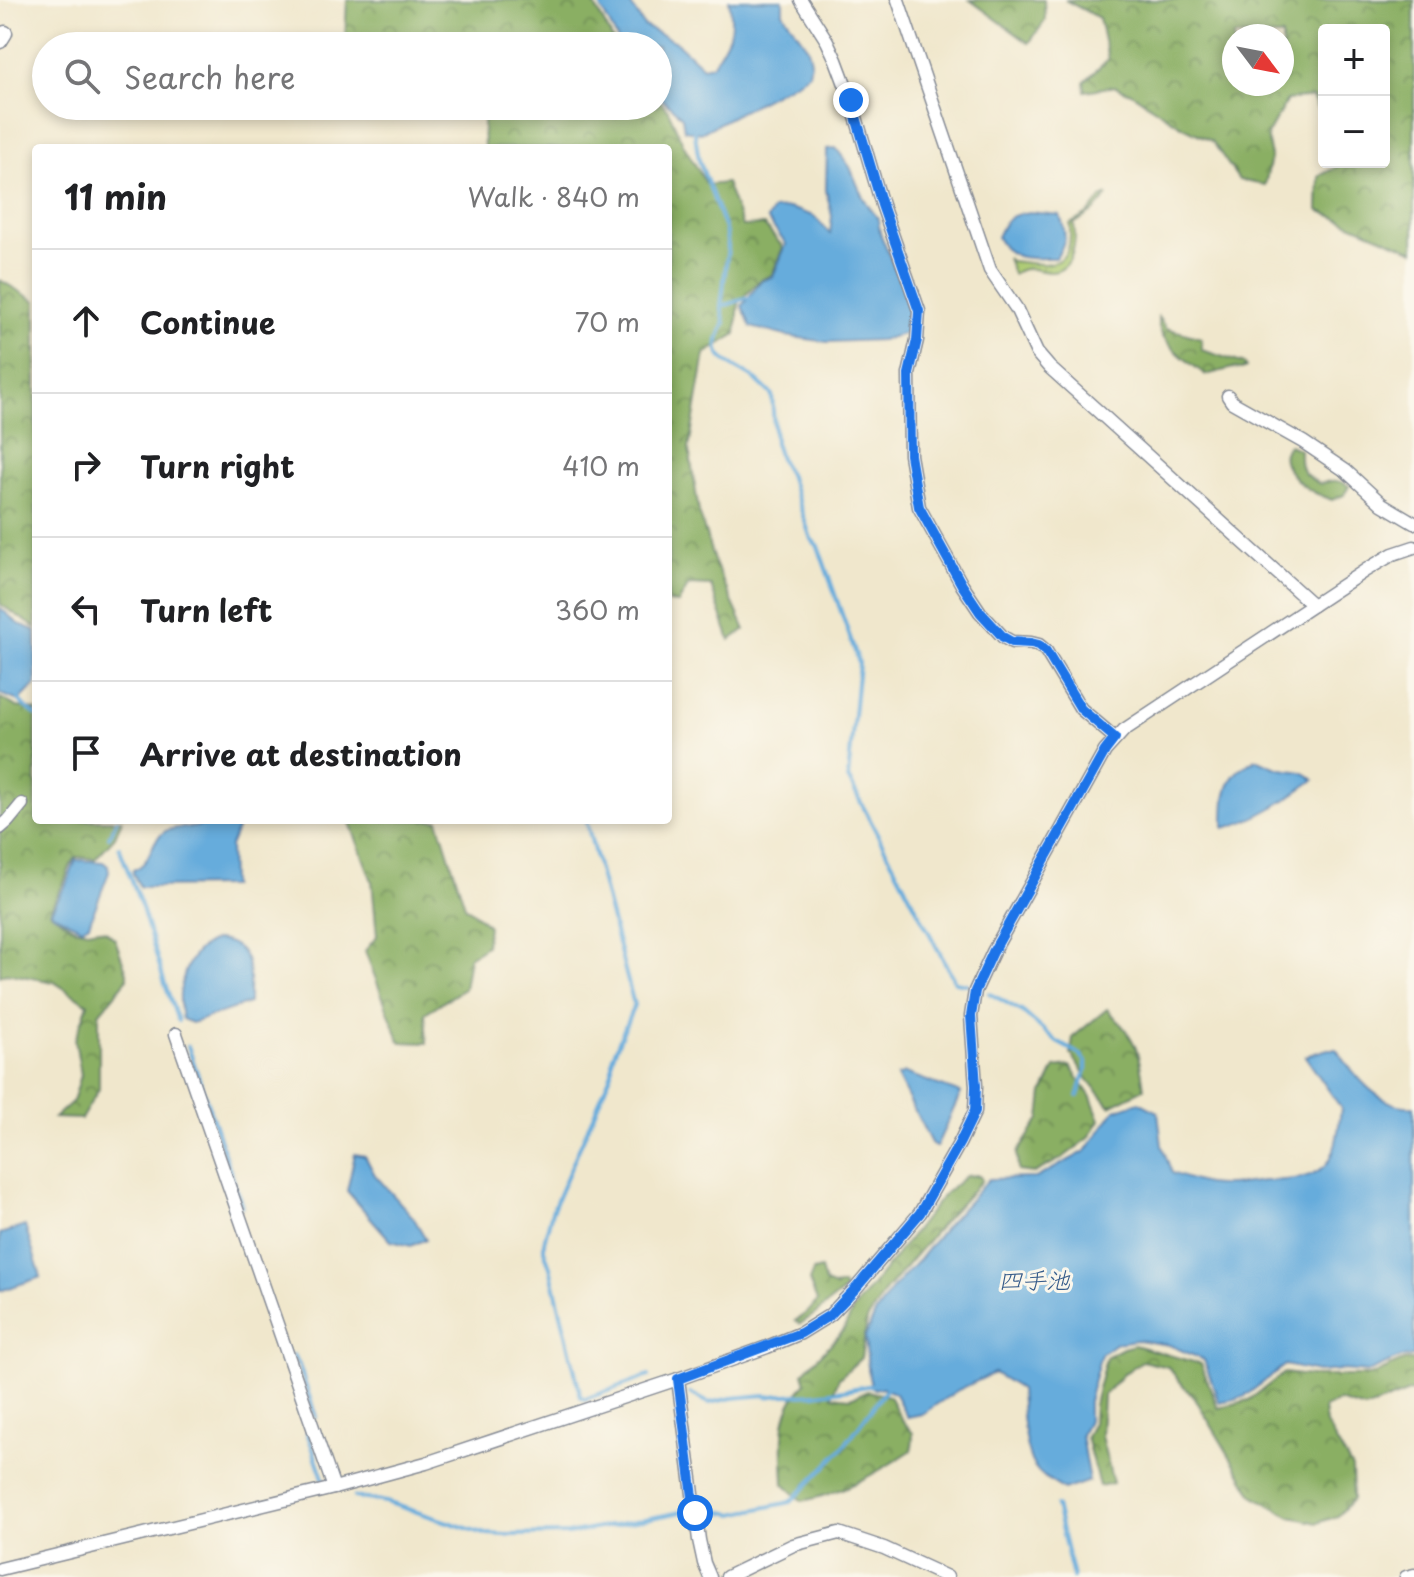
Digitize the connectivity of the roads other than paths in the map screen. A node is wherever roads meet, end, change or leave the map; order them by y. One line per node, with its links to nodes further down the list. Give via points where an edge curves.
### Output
1 (801, 0): 7 (street, via 836,60 919,311 909,374 910,455 919,507 980,612 1003,637 1046,651 1081,709)
2 (898, 0): 6 (street, via 990,270 1037,353)
3 (1228, 396): 4 (street, via 1346,471 1382,504)
4 (1414, 523)
5 (1414, 547): 6 (street, via 1393,554)
6 (1313, 605): 7 (street)
7 (1115, 738): 11 (street, via 975,991 975,1111 920,1213 830,1315 790,1338)
8 (22, 804): 9 (street)
9 (0, 828)
10 (176, 1034): 12 (street)
11 (678, 1379): 12 (street); 15 (street)
12 (334, 1488): 13 (street)
13 (0, 1569)
14 (1414, 1575): 18 (street)
15 (710, 1577)
16 (727, 1577): 17 (street, via 793,1545 839,1533)
17 (947, 1577)
18 (1406, 1577)

